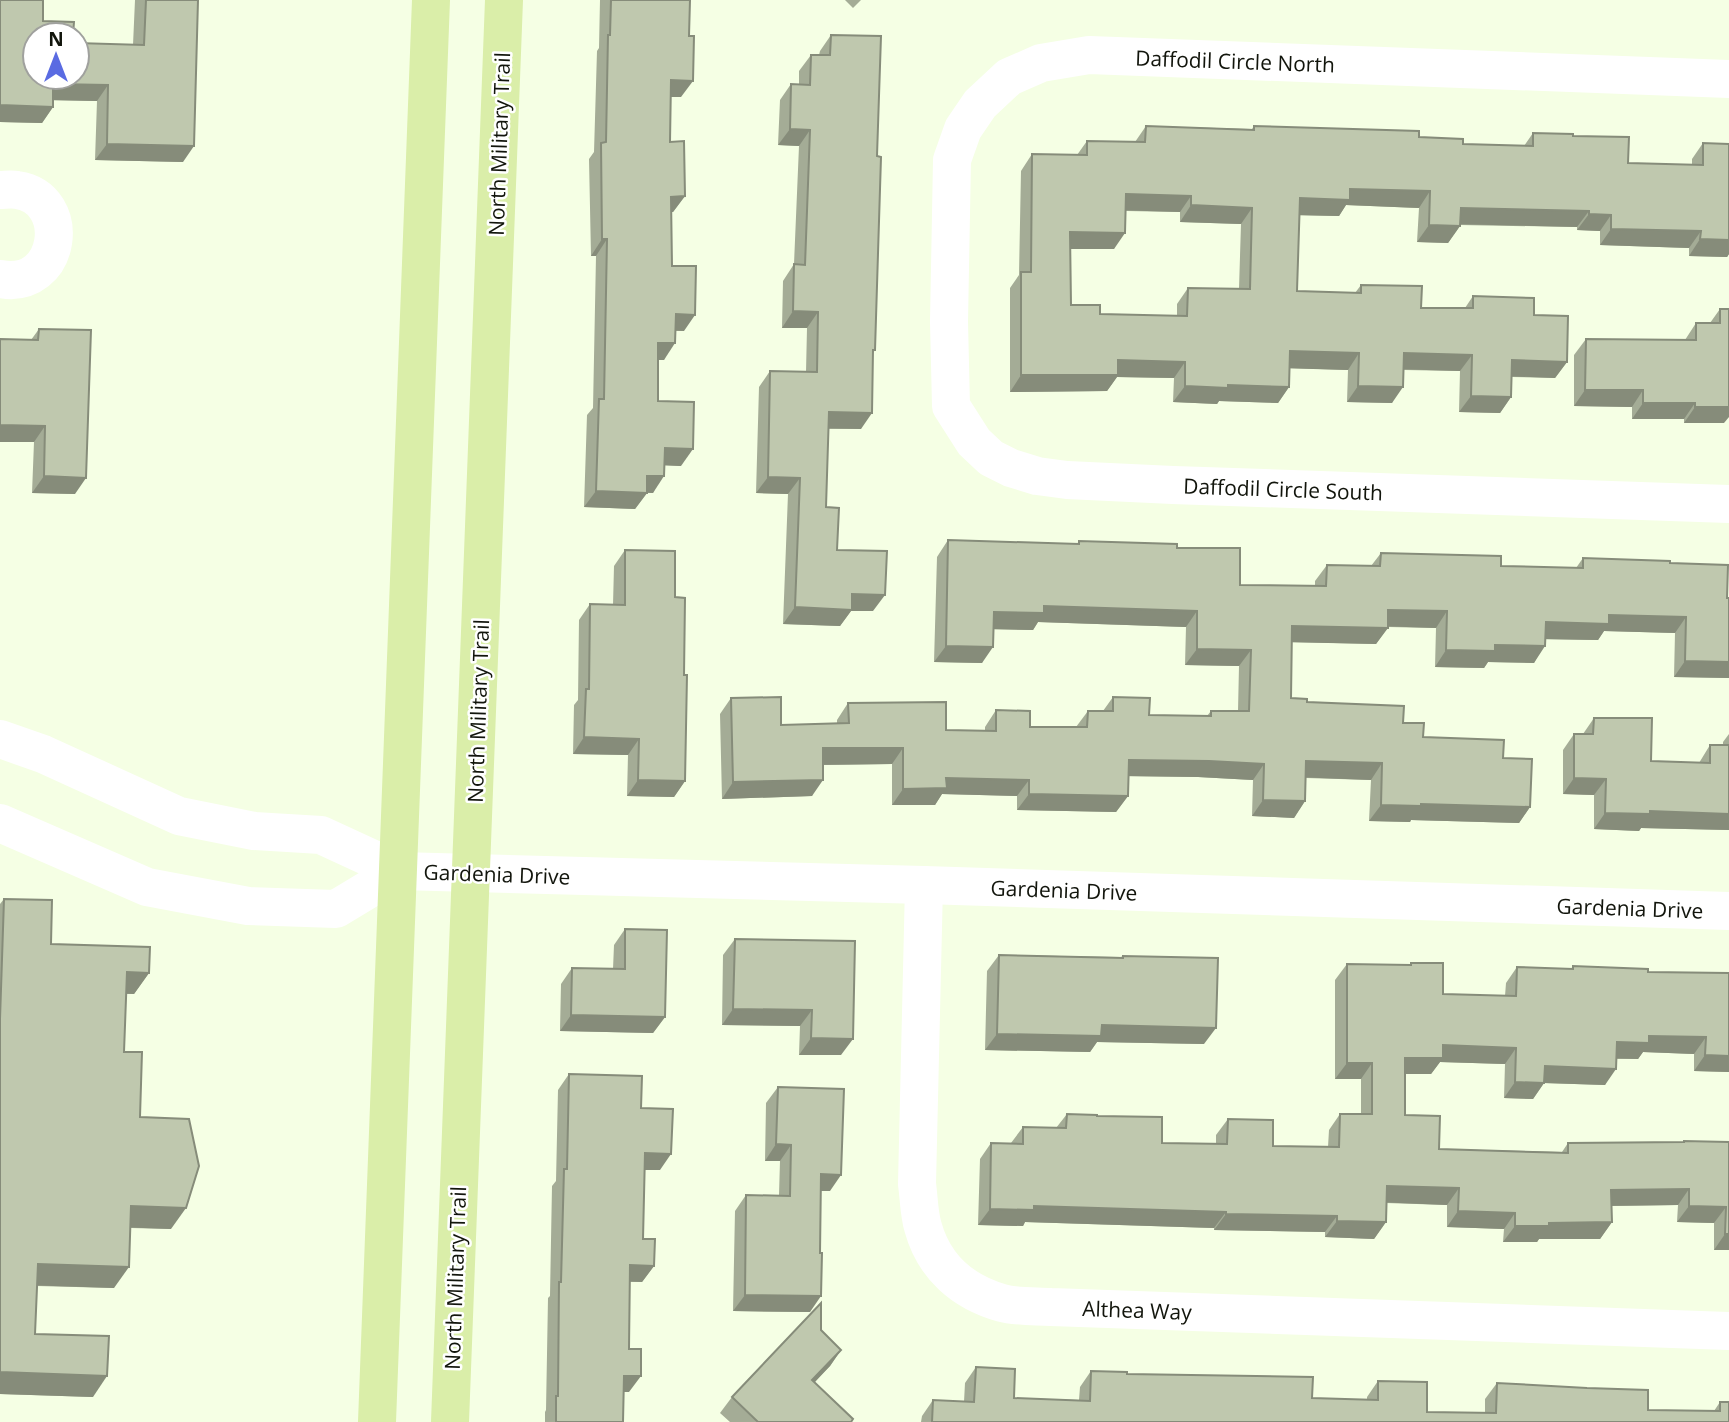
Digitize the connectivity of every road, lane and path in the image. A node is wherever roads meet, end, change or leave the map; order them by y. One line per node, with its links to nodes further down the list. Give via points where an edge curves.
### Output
1 (431, 0): 10 (main road)
2 (504, 0): 11 (main road, North Military Trail)
3 (1729, 79): 6 (street, Daffodil Circle North, via 1089,55 1041,63 1009,76 980,104 963,129 952,160)
4 (0, 190): 5 (street, via 34,196 48,210 55,230 52,251 41,268 26,278)
5 (0, 279)
6 (949, 322): 7 (street, Daffodil Circle South, via 951,406 974,442 992,458 1037,476 1160,485)
7 (1729, 505)
8 (0, 739): 10 (street, Gardenia Drive, via 44,754 178,816 254,831 321,835)
9 (0, 823): 10 (street, Gardenia Drive, via 147,887 248,906 336,909)
10 (398, 871): 11 (street, Gardenia Drive); 15 (main road)
11 (471, 873): 12 (street, Gardenia Drive); 16 (main road, North Military Trail)
12 (924, 885): 13 (street, Gardenia Drive); 14 (street, Althea Way, via 917,1184 923,1228 937,1259 972,1293 1004,1304 1051,1307)
13 (1729, 911)
14 (1729, 1331)
15 (377, 1422)
16 (450, 1422)

